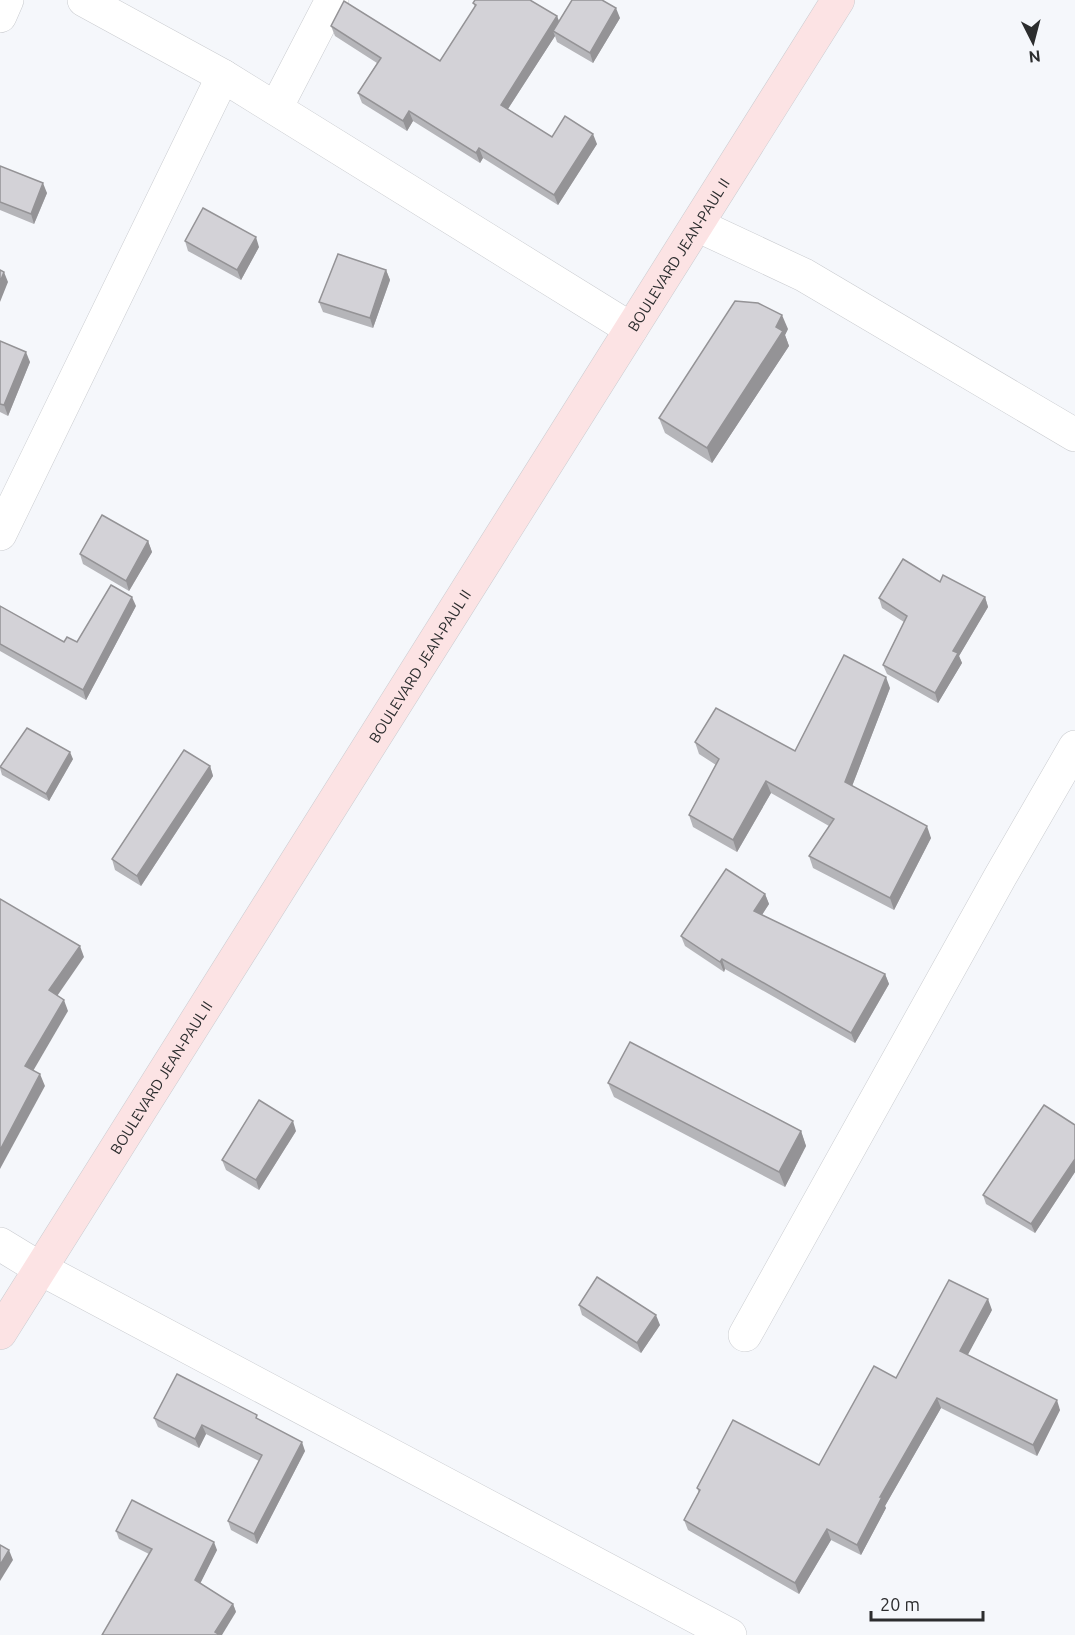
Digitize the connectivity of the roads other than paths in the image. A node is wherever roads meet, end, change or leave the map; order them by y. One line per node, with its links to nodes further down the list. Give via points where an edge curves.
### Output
1 (7, 0): 5 (street)
2 (84, 0): 6 (street)
3 (332, 0): 7 (street)
4 (838, 0): 8 (main road, BOULEVARD JEAN-PAUL II)
5 (0, 16)
6 (223, 76): 7 (street); 11 (street)
7 (276, 108): 9 (street)
8 (697, 225): 9 (main road, BOULEVARD JEAN-PAUL II); 10 (street, via 804,276)
9 (631, 329): 14 (main road, BOULEVARD JEAN-PAUL II)
10 (1075, 435)
11 (0, 534)
12 (1075, 747): 16 (street)
13 (0, 1244): 14 (street)
14 (40, 1269): 15 (main road, BOULEVARD JEAN-PAUL II); 17 (street)
15 (0, 1333)
16 (745, 1335)
17 (730, 1635)

